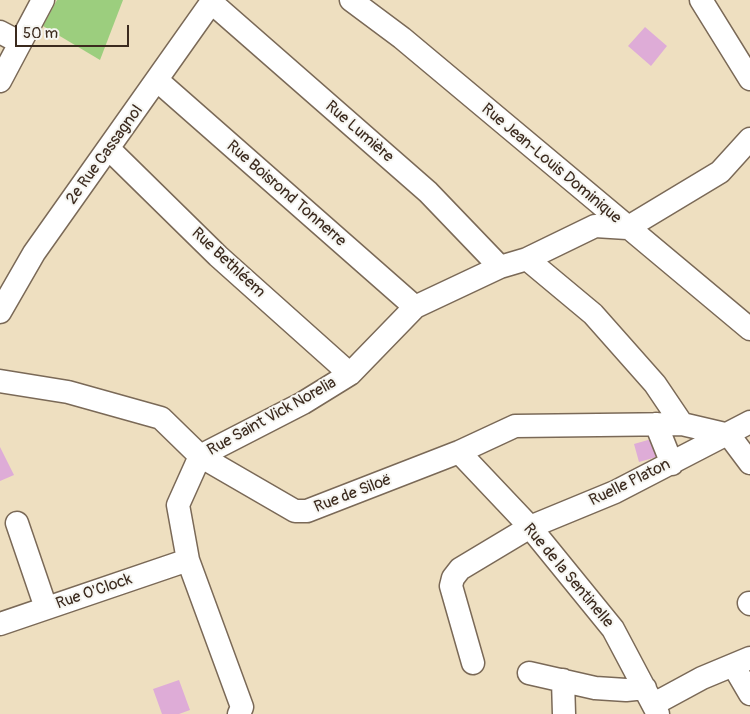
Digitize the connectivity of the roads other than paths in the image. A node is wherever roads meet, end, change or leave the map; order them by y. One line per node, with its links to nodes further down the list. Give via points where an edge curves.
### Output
1 (43, 0): 5 (street)
2 (351, 0): 11 (street, Rue Jean-Louis Dominique, via 402,38)
3 (701, 0): 6 (street)
4 (212, 1): 8 (street, 2e Rue Cassagnol); 13 (street, Rue Lumière, via 428,192)
5 (9, 38): 7 (street)
6 (750, 79)
7 (0, 81)
8 (158, 81): 10 (street, 2e Rue Cassagnol); 14 (street, Rue Boisrond Tonnerre)
9 (750, 138): 11 (street, via 720,172)
10 (109, 149): 15 (street, 2e Rue Cassagnol, via 34,253); 17 (street, Rue Bethléem, via 218,256)
11 (627, 228): 12 (street, Rue Saint Vick Norelia, via 595,226); 16 (street, Rue Jean-Louis Dominique)
12 (527, 259): 13 (street, Rue Saint Vick Norelia); 21 (street, via 593,314 655,384)
13 (500, 267): 14 (street, Rue Saint Vick Norelia)
14 (414, 307): 17 (street, Rue Saint Vick Norelia)
15 (0, 312)
16 (750, 329)
17 (350, 374): 24 (street, Rue Saint Vick Norelia, via 303,403)
18 (0, 381): 24 (street, Rue de Siloë, via 68,392 161,418)
19 (750, 422): 22 (street, Ruelle Platon)
20 (656, 424): 21 (street, Rue de Siloë); 23 (street, Rue de Siloë, via 515,426); 26 (street)
21 (682, 424): 22 (street, Rue de Siloë)
22 (729, 435): 25 (street); 26 (street, Ruelle Platon)
23 (459, 452): 24 (street, Rue de Siloë, via 307,511 295,511); 28 (street, Rue de la Sentinelle)
24 (200, 456): 29 (street, Rue Saint Vick Norelia, via 178,505)
25 (750, 463)
26 (672, 464): 28 (street, Ruelle Platon, via 579,508)
27 (17, 523): 30 (street)
28 (530, 527): 33 (street, Ruelle Platon, via 460,569 453,578 451,586); 37 (street, Rue de la Sentinelle, via 613,629)
29 (188, 560): 30 (street, Rue O'Clock); 38 (street, Rue Saint Vick Norelia, via 242,707)
30 (46, 608): 31 (street, Rue O'Clock)
31 (0, 624)
32 (742, 661): 36 (street); 37 (street)
33 (472, 662)
34 (529, 673): 35 (street)
35 (563, 680): 37 (street, via 595,688 626,690); 39 (street)
36 (750, 694)
37 (652, 702)
38 (239, 714)
39 (564, 714)

